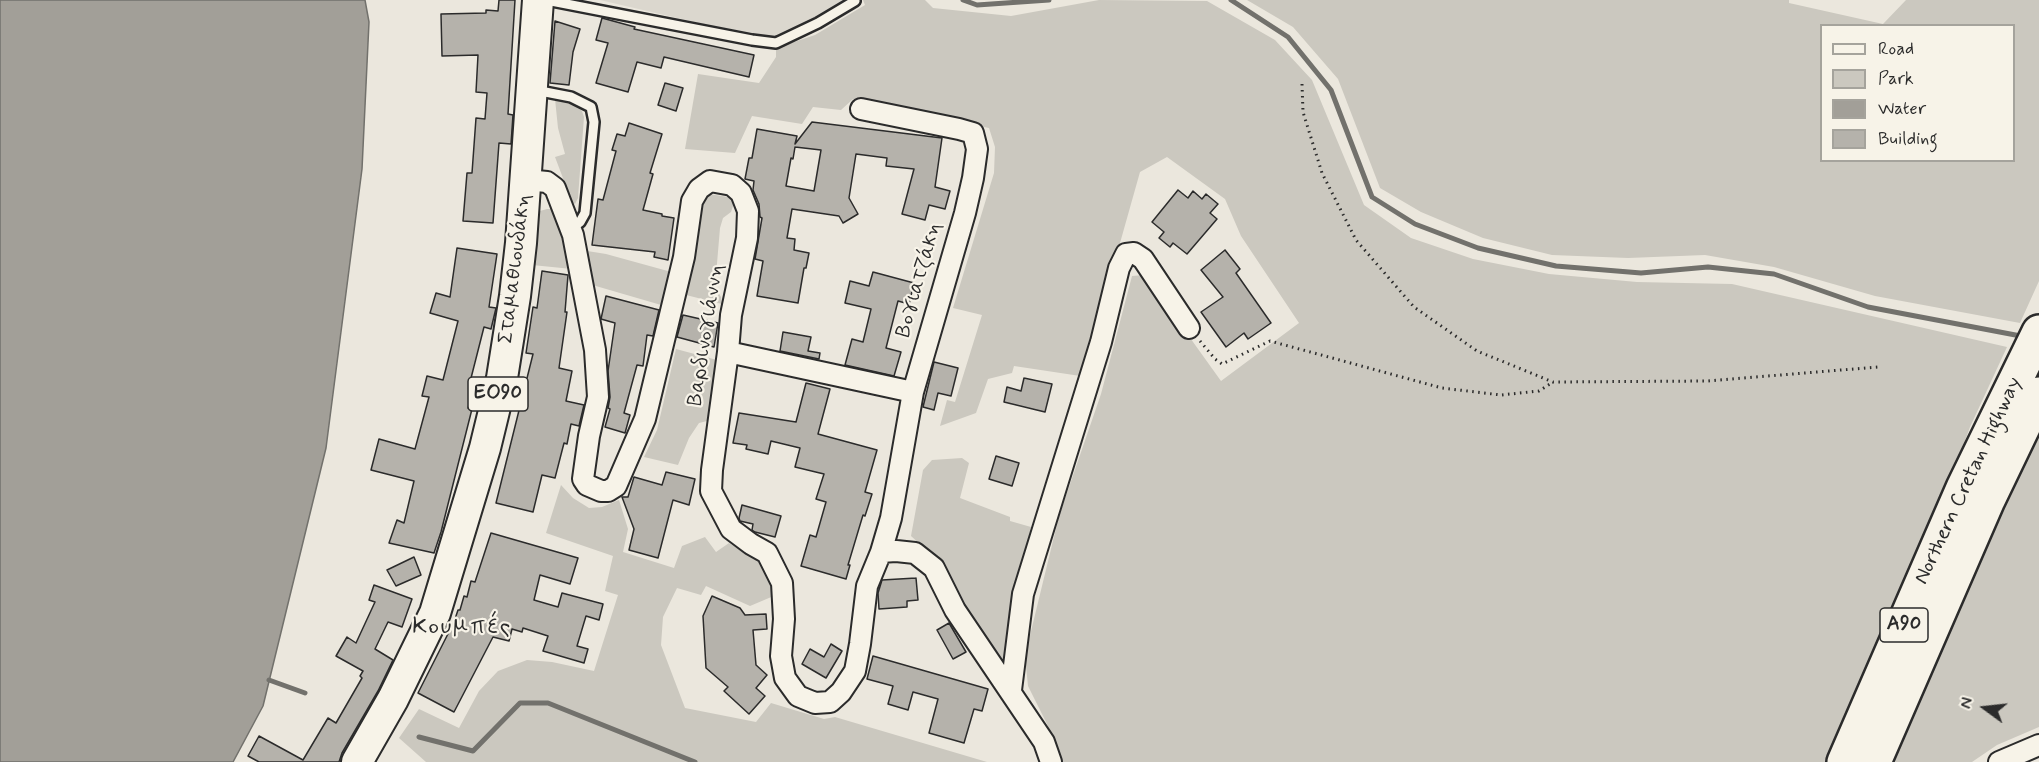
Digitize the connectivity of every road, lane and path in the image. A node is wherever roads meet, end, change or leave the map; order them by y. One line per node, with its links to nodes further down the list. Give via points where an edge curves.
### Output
1 (538, 0): 5 (main road, Σταμαθιουδάκη / ΕΟ90)
2 (546, 0): 3 (lane, via 776,43)
3 (855, 1)
4 (1302, 84): 13 (path, via 1303,112 1322,173 1356,240 1414,307 1476,351)
5 (532, 89): 7 (main road, Σταμαθιουδάκη / ΕΟ90); 8 (lane, via 571,97 591,106 594,122 585,213)
6 (861, 109): 14 (street, Βογιατζάκη, via 973,133 977,149 965,213)
7 (526, 180): 8 (street, Βαρδινογιάννη, via 547,182 555,188); 20 (main road, Σταμαθιουδάκη / ΕΟ90, via 515,296 502,378 485,448 435,613)
8 (570, 229): 11 (street, Βαρδινογιάννη, via 595,350 598,397 583,479 592,489 608,492 616,486 645,419 684,257 692,201 710,181 732,185 741,193 748,211)
9 (1190, 328): 13 (path, via 1222,364 1270,341 1442,388 1501,395 1539,391); 18 (street, via 1143,259 1134,253 1126,254 1121,260 1101,342 1023,594)
10 (2039, 332): 16 (highway, Northern Cretan Highway / Α90)
11 (728, 352): 14 (street); 17 (street, Βαρδινογιάννη, via 711,492 730,529 767,553 782,583 784,678 798,696 815,703 830,702 855,671 867,586)
12 (1878, 367): 13 (path, via 1707,381)
13 (1553, 382)
14 (913, 392): 17 (street, Βογιατζάκη, via 891,518)
15 (2039, 394): 16 (highway, Northern Cretan Highway / Α90)
16 (1976, 494): 22 (highway, Northern Cretan Highway / Α90); 23 (highway, Northern Cretan Highway / Α90)
17 (881, 552): 18 (street, via 915,553 934,568 956,610)
18 (1011, 690): 21 (street, via 1044,742)
19 (2039, 745): 24 (street)
20 (357, 762)
21 (1051, 762)
22 (1844, 762)
23 (1874, 762)
24 (2000, 762)

